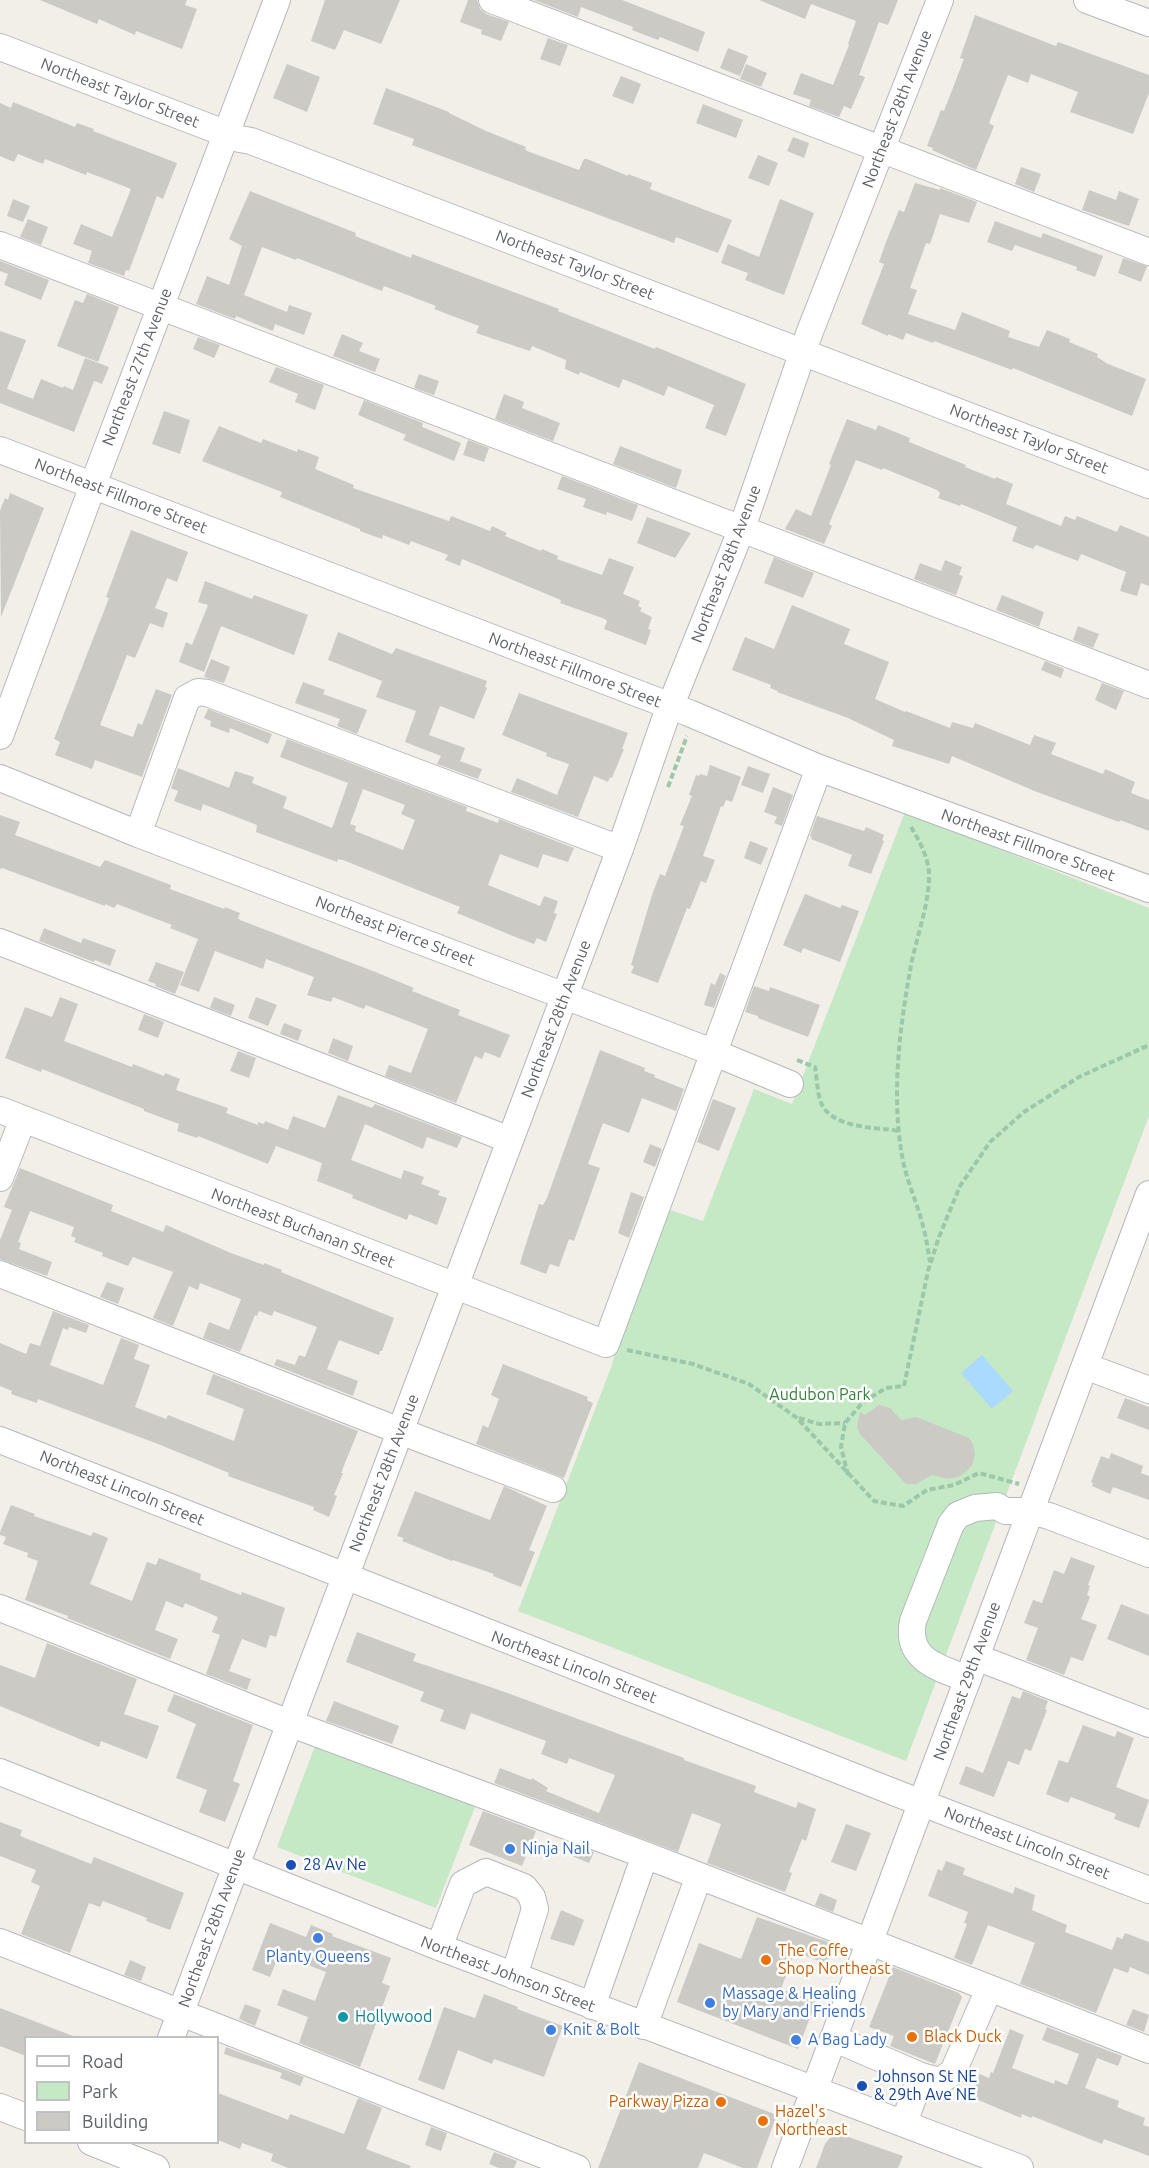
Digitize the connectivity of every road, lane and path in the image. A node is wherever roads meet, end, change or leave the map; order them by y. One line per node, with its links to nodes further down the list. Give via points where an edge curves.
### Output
1 (277, 0): 7 (street, Northeast 27th Avenue)
2 (492, 0): 8 (street)
3 (940, 0): 8 (street, Northeast 28th Avenue)
4 (1088, 0): 5 (street)
5 (1149, 23)
6 (0, 47): 7 (street, Northeast Taylor Street)
7 (226, 134): 11 (street, Northeast 27th Avenue); 12 (street, Northeast Taylor Street)
8 (882, 149): 10 (street); 12 (street, Northeast 28th Avenue)
9 (0, 245): 11 (street)
10 (1149, 252)
11 (160, 306): 14 (street, Northeast 27th Avenue); 16 (street)
12 (802, 353): 15 (street, Northeast Taylor Street); 16 (street, Northeast 28th Avenue)
13 (0, 450): 14 (street, Northeast Fillmore Street)
14 (93, 485): 18 (street, Northeast Fillmore Street); 19 (street, Northeast 27th Avenue)
15 (1149, 485)
16 (742, 528): 17 (street); 18 (street, Northeast 28th Avenue)
17 (1149, 685)
18 (670, 706): 20 (street, Northeast Fillmore Street); 24 (street, Northeast 28th Avenue)
19 (0, 736)
20 (819, 768): 25 (street, Northeast Fillmore Street); 29 (street)
21 (0, 778): 23 (street, Northeast Pierce Street)
22 (904, 820): 32 (path, via 922,847 929,872 902,1029 898,1065)
23 (138, 834): 24 (street, via 187,698 198,692); 27 (street, Northeast Pierce Street)
24 (620, 849): 27 (street, Northeast 28th Avenue)
25 (1149, 889)
26 (0, 942): 33 (street)
27 (565, 995): 29 (street, Northeast Pierce Street); 33 (street, Northeast 28th Avenue)
28 (1149, 1046): 37 (path, via 1079,1077 1024,1112 990,1142 960,1186)
29 (715, 1053): 30 (street, Northeast Pierce Street); 40 (street)
30 (788, 1083): 32 (path, via 794,1059 815,1067 820,1101 829,1115 850,1124)
31 (11, 1114): 34 (street); 39 (street, Northeast Buchanan Street)
32 (900, 1131): 37 (path, via 903,1161)
33 (510, 1140): 39 (street, Northeast 28th Avenue)
34 (0, 1178)
35 (1149, 1194): 36 (street, Northeast 29th Avenue)
36 (1144, 1223): 41 (street, Northeast 29th Avenue)
37 (931, 1262): 44 (path, via 904,1386 886,1388 863,1402)
38 (0, 1274): 45 (street)
39 (455, 1287): 40 (street, Northeast Buchanan Street); 45 (street, Northeast 28th Avenue)
40 (606, 1344): 43 (path, via 693,1364 750,1384)
41 (1086, 1366): 42 (street); 50 (street, Northeast 29th Avenue)
42 (1149, 1390)
43 (797, 1418): 44 (path, via 819,1424); 47 (path)
44 (845, 1424): 47 (path, via 841,1448)
45 (401, 1430): 49 (street); 52 (street, Northeast 28th Avenue)
46 (0, 1440): 52 (street, Northeast Lincoln Street)
47 (848, 1475): 48 (path, via 874,1501 903,1506 927,1490 954,1485 979,1473)
48 (1021, 1484)
49 (553, 1489)
50 (1030, 1511): 51 (street); 54 (street, Northeast 29th Avenue); 54 (street, via 1005,1511 997,1506 958,1515 913,1622 912,1643 919,1655 933,1665)
51 (1149, 1554)
52 (344, 1577): 55 (street, Northeast 28th Avenue); 58 (street, Northeast Lincoln Street)
53 (0, 1608): 55 (street)
54 (972, 1668): 56 (street); 58 (street, Northeast 29th Avenue)
55 (289, 1723): 59 (street); 60 (street, Northeast 28th Avenue)
56 (1149, 1724)
57 (0, 1772): 60 (street, Northeast Johnson Street)
58 (922, 1803): 62 (street, Northeast Lincoln Street); 64 (street, Northeast 29th Avenue)
59 (645, 1855): 61 (street); 68 (street)
60 (236, 1866): 65 (street, Northeast Johnson Street); 69 (street, Northeast 28th Avenue)
61 (699, 1876): 64 (street); 70 (street)
62 (1149, 1890)
63 (0, 1942): 69 (street)
64 (869, 1942): 67 (street); 72 (street, Northeast 29th Avenue)
65 (439, 1947): 66 (street, Northeast Johnson Street); 66 (street, via 463,1884 486,1872 524,1887 532,1897 535,1909)
66 (514, 1976): 68 (street, Northeast Johnson Street)
67 (989, 1989): 73 (street); 74 (street, via 953,2072 940,2081)
68 (592, 2006): 70 (street, Northeast Johnson Street)
69 (180, 2013): 71 (street, Northeast 28th Avenue); 82 (street)
70 (644, 2026): 75 (street, Northeast Johnson Street)
71 (171, 2036)
72 (833, 2038): 74 (street); 75 (street, Northeast 29th Avenue)
73 (1149, 2050)
74 (921, 2076): 78 (street)
75 (814, 2090): 78 (street, Northeast Johnson Street); 83 (street, Northeast 29th Avenue)
76 (0, 2106): 77 (street)
77 (24, 2115)
78 (904, 2123): 84 (street, Northeast Johnson Street)
79 (96, 2144): 80 (street)
80 (126, 2156): 81 (street)
81 (156, 2168)
82 (577, 2168)
83 (785, 2168)
84 (1020, 2168)

